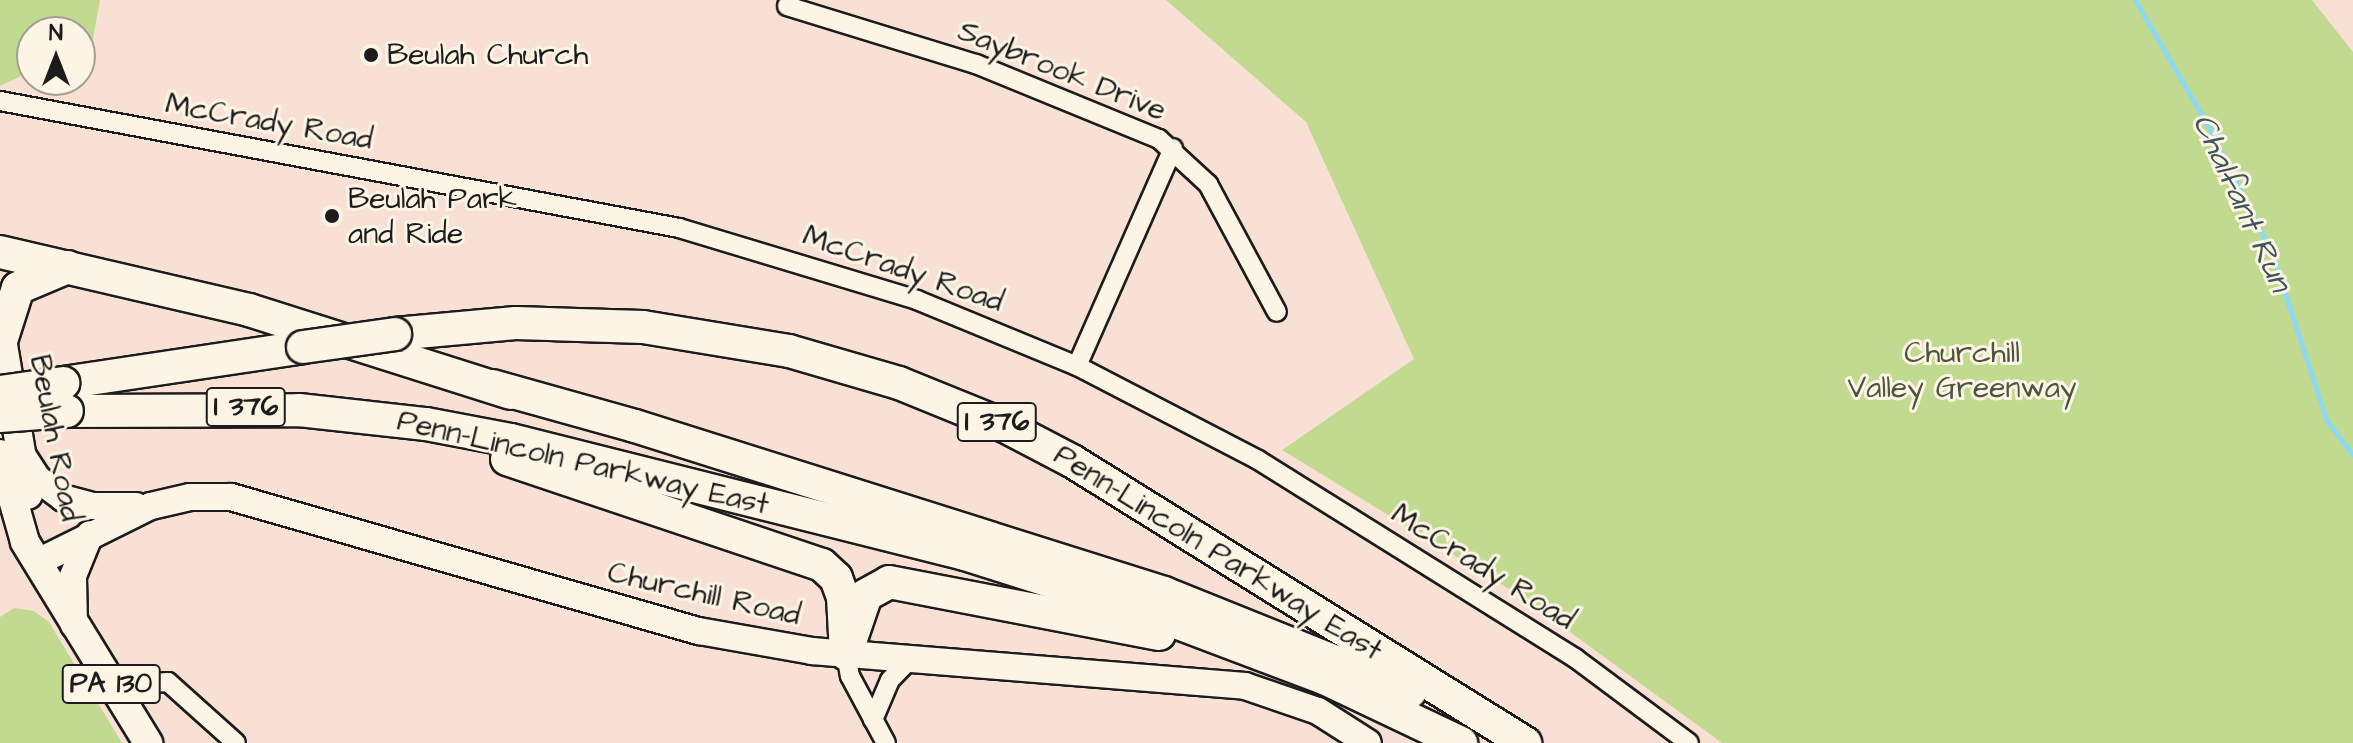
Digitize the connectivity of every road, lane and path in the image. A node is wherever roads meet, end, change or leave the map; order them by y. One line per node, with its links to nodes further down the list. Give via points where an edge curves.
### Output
1 (787, 6): 3 (street, Saybrook Drive, via 1021,80)
2 (0, 101): 8 (street, McCrady Road, via 552,202 718,238 917,300)
3 (1173, 148): 6 (street, Saybrook Drive, via 1216,197); 8 (street)
4 (0, 252): 5 (highway)
5 (71, 267): 7 (highway, via 34,277 18,288); 9 (highway, via 310,327)
6 (1277, 312)
7 (1, 332): 14 (main road, Beulah Road / PA 130)
8 (1077, 366): 32 (street, McCrady Road, via 1165,409 1321,498 1575,658)
9 (492, 386): 17 (highway); 30 (highway, via 1164,593 1333,657)
10 (0, 392): 11 (highway, Penn-Lincoln Parkway East / I 376, bridge)
11 (65, 397): 12 (highway, Penn-Lincoln Parkway East / I 376, bridge); 13 (highway, Penn-Lincoln Parkway East / I 376); 31 (highway, Penn-Lincoln Parkway East / I 376, bridge, via 303,347 516,323 643,327 789,351 899,383 1005,426 1072,461)
12 (0, 416)
13 (385, 418): 17 (highway, Penn-Lincoln Parkway East / I 376, via 511,440); 20 (highway, via 822,565 840,587)
14 (10, 453): 15 (street, via 63,498 92,506); 18 (main road, Beulah Road / PA 130, via 40,537)
15 (151, 506): 16 (street, Churchill Road); 20 (street, Churchill Road, via 190,497 251,500 699,631)
16 (90, 534): 18 (street, Churchill Road); 19 (street, via 73,576)
17 (965, 554): 21 (highway, Penn-Lincoln Parkway East / I 376)
18 (38, 562): 19 (main road, Beulah Road / PA 130)
19 (74, 625): 23 (main road, Beulah Road / PA 130)
20 (846, 654): 21 (highway, via 866,595 889,582); 22 (street, Churchill Road); 24 (street, via 850,676)
21 (1267, 655): 29 (highway, Penn-Lincoln Parkway East / I 376)
22 (911, 658): 24 (street, via 890,680); 28 (street, Churchill Road, via 1245,686 1318,711)
23 (121, 699): 25 (main road, Beulah Road / PA 130); 26 (street, via 153,683 168,682)
24 (873, 720): 27 (street)
25 (148, 743)
26 (236, 743)
27 (886, 743)
28 (1368, 743)
29 (1461, 743)
30 (1518, 743)
31 (1525, 743)
32 (1689, 743)

